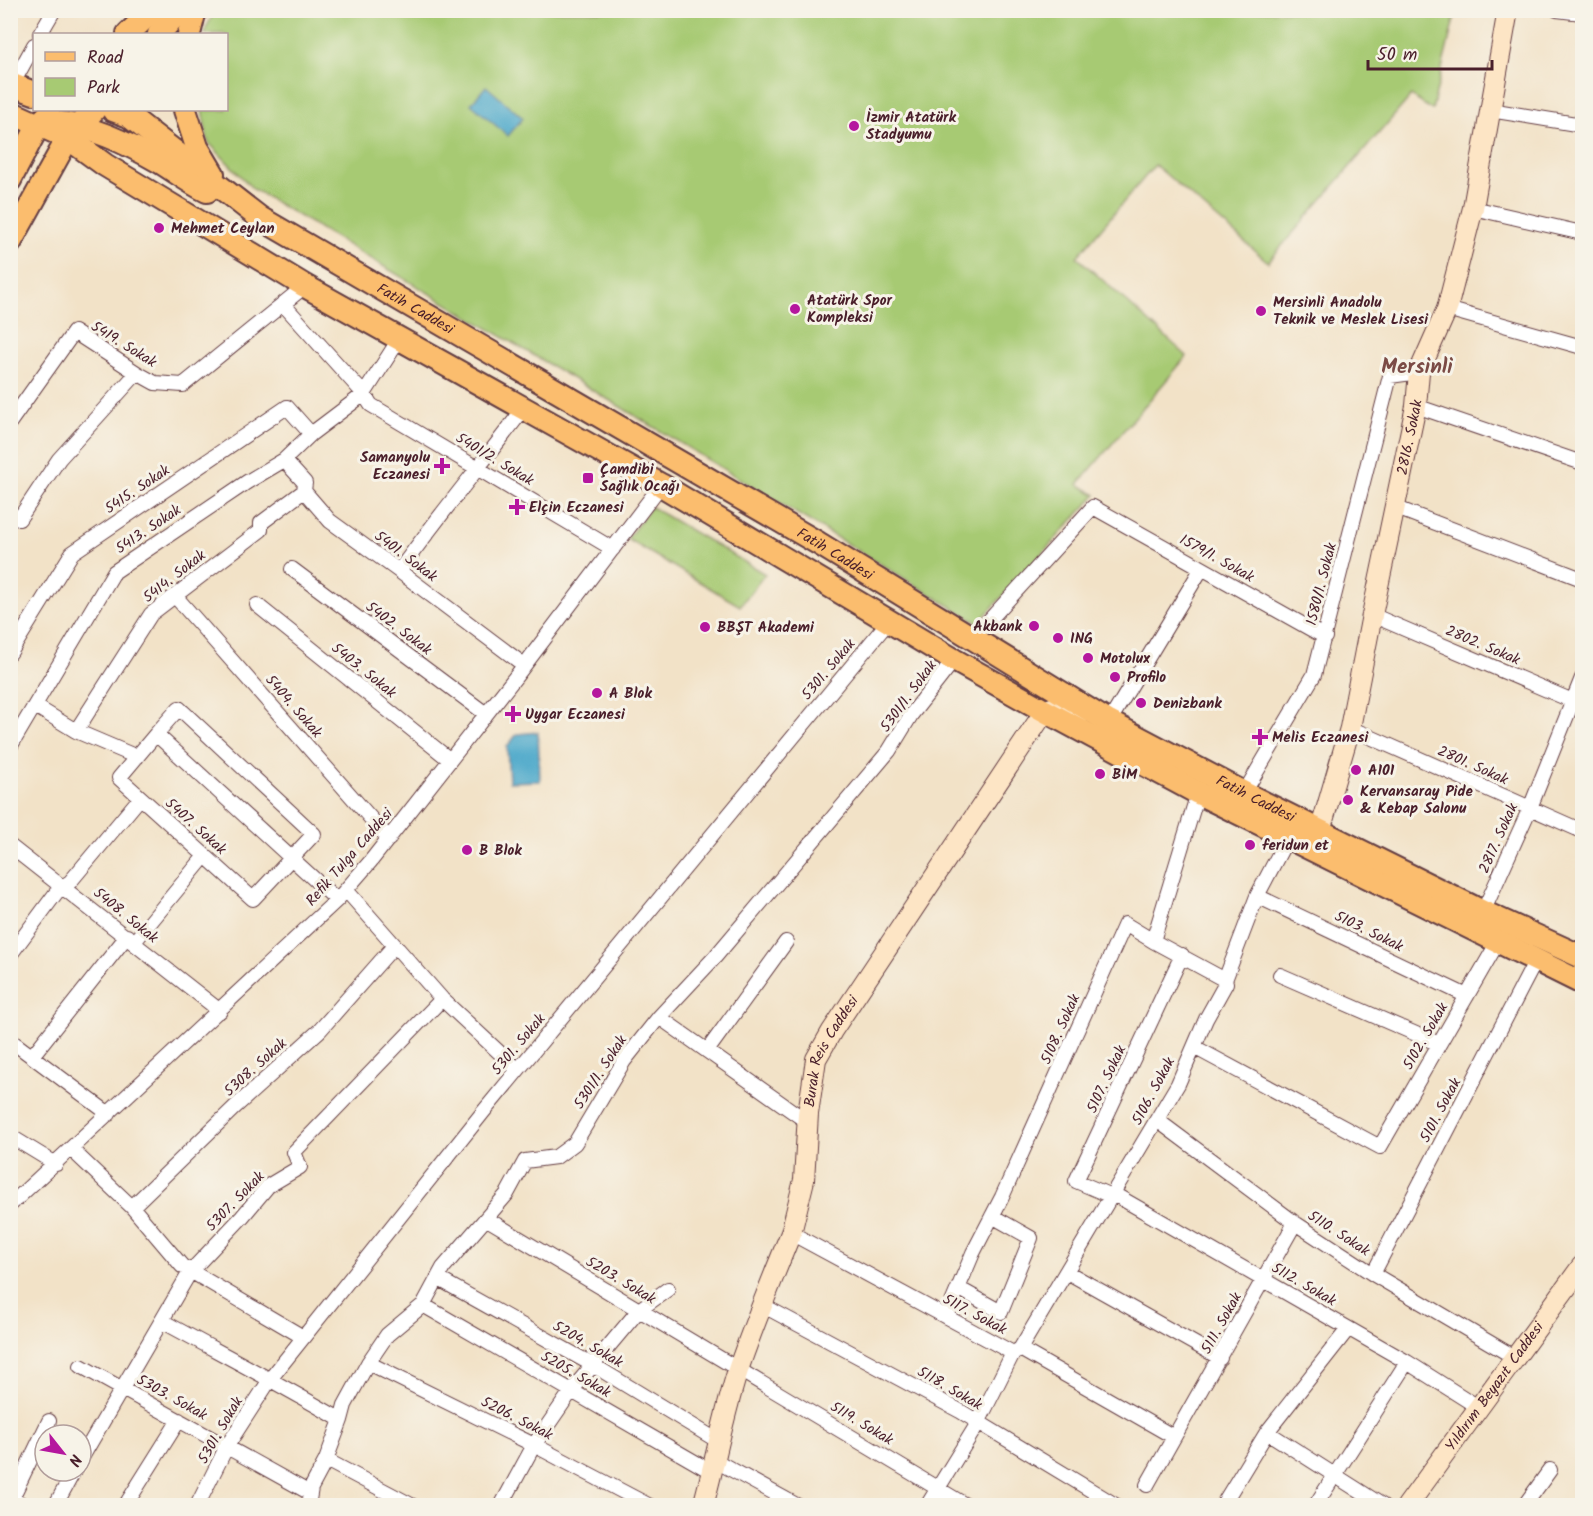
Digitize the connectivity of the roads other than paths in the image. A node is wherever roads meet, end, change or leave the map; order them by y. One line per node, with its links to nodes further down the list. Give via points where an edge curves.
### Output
1 (54, 10): 8 (street)
2 (153, 10): 9 (main road)
3 (180, 10): 10 (main road)
4 (195, 10): 11 (main road)
5 (1508, 10): 15 (main road, 2816. Sokak)
6 (1557, 10): 7 (street)
7 (1582, 13)
8 (41, 33)
9 (129, 33)
10 (160, 33)
11 (189, 33)
12 (33, 47): 13 (street)
13 (11, 84): 14 (main road)
14 (33, 93)
15 (1490, 110): 21 (street); 23 (main road, 2816. Sokak)
16 (91, 111): 20 (main road)
17 (116, 111): 24 (main road, Fatih Caddesi, via 129,116)
18 (185, 111): 24 (main road, via 197,147 215,177)
19 (10, 112): 20 (main road)
20 (62, 121): 22 (main road); 24 (main road, via 113,137 199,188); 26 (main road); 27 (main road, via 105,165)
21 (1582, 125)
22 (10, 180)
23 (1473, 208): 25 (street); 29 (main road, 2816. Sokak)
24 (260, 218): 56 (main road, Fatih Caddesi, via 818,543)
25 (1582, 233)
26 (10, 243)
27 (305, 286): 28 (street, 5419. Sokak); 30 (main road)
28 (282, 304): 33 (street, 5419. Sokak, via 183,385 155,383); 34 (street, 5401/2. Sokak)
29 (1448, 309): 31 (street); 32 (main road, 2816. Sokak)
30 (400, 338): 34 (street); 36 (main road)
31 (1582, 347)
32 (1419, 372): 35 (main road, 2816. Sokak); 55 (street, 1580/1. Sokak, via 1390,376)
33 (137, 373): 37 (street, 5419. Sokak, via 74,332); 45 (street, via 59,459 19,519)
34 (364, 394): 38 (street, 5413. Sokak); 41 (street, 5401/2. Sokak, via 371,405)
35 (1416, 406): 40 (street); 44 (main road, 2816. Sokak)
36 (524, 408): 41 (street); 42 (main road)
37 (10, 422)
38 (311, 434): 39 (street, 5413. Sokak); 57 (street, 5415. Sokak, via 287,407 72,553)
39 (284, 460): 43 (street, 5401. Sokak, via 305,483); 62 (street, 5413. Sokak, via 114,572)
40 (1582, 462)
41 (479, 469): 46 (street, 5401/2. Sokak); 49 (street)
42 (661, 485): 46 (street, Refik Tulga Caddesi); 54 (main road)
43 (304, 491): 49 (street, 5401. Sokak, via 330,521); 51 (street, 5414. Sokak, via 261,523 261,530)
44 (1394, 507): 50 (street); 53 (main road, 2816. Sokak)
45 (10, 514)
46 (613, 549): 59 (street, Refik Tulga Caddesi)
47 (1202, 568): 55 (street, 1579/1. Sokak); 56 (street, 1579/1. Sokak, via 1093,507); 65 (street)
48 (291, 569): 64 (street, 5402. Sokak)
49 (399, 571): 59 (street, 5401. Sokak)
50 (1582, 579)
51 (175, 596): 67 (street, 5414. Sokak, via 151,614); 79 (street, 5404. Sokak)
52 (257, 605): 71 (street, 5403. Sokak)
53 (1372, 615): 61 (street, 2802. Sokak); 66 (main road, 2816. Sokak)
54 (889, 621): 58 (main road); 108 (street, 5301. Sokak)
55 (1325, 637): 74 (street, 1580/1. Sokak, via 1314,675)
56 (973, 638): 65 (main road, Fatih Caddesi)
57 (10, 653)
58 (954, 660): 63 (main road); 102 (street, 5301/1. Sokak, via 881,760 715,957)
59 (524, 665): 64 (street, Refik Tulga Caddesi)
60 (1582, 678): 61 (street, 2817. Sokak)
61 (1578, 703): 75 (street, 2817. Sokak)
62 (35, 706): 67 (street); 69 (street, 5413. Sokak)
63 (1045, 711): 65 (main road, via 1067,705); 72 (main road); 111 (main road, Burak Reis Caddesi, via 832,1031 816,1059)
64 (486, 714): 71 (street, Refik Tulga Caddesi)
65 (1109, 722): 74 (main road, Fatih Caddesi)
66 (1350, 728): 75 (street, 2801. Sokak); 76 (main road, 2816. Sokak)
67 (76, 731): 70 (street)
68 (156, 734): 70 (street, 5407. Sokak); 82 (street); 82 (street, 5407. Sokak, via 179,708 314,834)
69 (10, 747)
70 (137, 757): 73 (street, 5407. Sokak, via 119,778)
71 (450, 760): 79 (street, Refik Tulga Caddesi)
72 (1197, 793): 74 (main road); 89 (street)
73 (140, 798): 81 (street, 5407. Sokak); 83 (street)
74 (1242, 803): 76 (main road, Fatih Caddesi); 78 (main road, Fatih Caddesi)
75 (1530, 808): 77 (street, 2801. Sokak); 86 (street, 2817. Sokak)
76 (1320, 831): 86 (main road, Fatih Caddesi)
77 (1582, 831)
78 (1288, 837): 85 (street, 5106. Sokak); 88 (main road, Fatih Caddesi)
79 (389, 838): 84 (street, Refik Tulga Caddesi)
80 (10, 846): 83 (street, 5408. Sokak)
81 (205, 856): 82 (street, 5407. Sokak, via 252,899); 87 (street)
82 (291, 859): 84 (street)
83 (64, 886): 87 (street, 5408. Sokak); 92 (street)
84 (341, 895): 91 (street); 101 (street, Refik Tulga Caddesi)
85 (1257, 896): 97 (street, 5106. Sokak); 99 (street, 5103. Sokak)
86 (1483, 912): 94 (main road, Fatih Caddesi)
87 (131, 939): 101 (street, 5408. Sokak); 107 (street)
88 (1498, 940): 95 (main road, Fatih Caddesi); 99 (street, 5102. Sokak)
89 (1153, 941): 93 (street); 118 (street, 5108. Sokak, via 1125,924)
90 (786, 942): 106 (street)
91 (394, 946): 100 (street); 117 (street, 5308. Sokak, via 320,1030)
92 (10, 955)
93 (1182, 955): 97 (street); 115 (street, 5107. Sokak, via 1076,1181)
94 (1582, 957)
95 (1536, 960): 98 (main road, Fatih Caddesi); 125 (street, 5101. Sokak)
96 (1280, 975): 104 (street)
97 (1225, 980): 105 (street, 5106. Sokak)
98 (1582, 983)
99 (1467, 996): 104 (street, 5102. Sokak)
100 (442, 999): 108 (street); 123 (street, 5307. Sokak, via 294,1152 300,1167 268,1186)
101 (220, 1011): 109 (street, Refik Tulga Caddesi)
102 (659, 1017): 106 (street); 119 (street, 5301/1. Sokak, via 624,1061 575,1143 556,1157 525,1161 507,1194)
103 (10, 1040): 107 (street)
104 (1439, 1044): 105 (street, 5102. Sokak, via 1380,1147)
105 (1194, 1047): 110 (street, 5106. Sokak)
106 (707, 1051): 111 (street)
107 (32, 1056): 109 (street)
108 (518, 1070): 136 (street, 5301. Sokak)
109 (109, 1114): 113 (street, Refik Tulga Caddesi)
110 (1157, 1120): 115 (street, 5106. Sokak); 120 (street, 5110. Sokak)
111 (809, 1123): 121 (main road, Burak Reis Caddesi, via 804,1180)
112 (10, 1136): 114 (street)
113 (71, 1149): 114 (street, Refik Tulga Caddesi); 117 (street)
114 (56, 1164): 116 (street, Refik Tulga Caddesi)
115 (1111, 1196): 124 (street, 5106. Sokak); 127 (street, 5112. Sokak)
116 (10, 1205)
117 (132, 1207): 123 (street)
118 (992, 1216): 129 (street, 5108. Sokak); 129 (street, via 1031,1239 1001,1312)
119 (487, 1219): 126 (street, 5301/1. Sokak, via 443,1268); 132 (street, 5203. Sokak)
120 (1295, 1223): 125 (street, 5110. Sokak); 127 (street, 5111. Sokak)
121 (791, 1233): 131 (main road, Burak Reis Caddesi); 133 (street, 5117. Sokak)
122 (1582, 1266): 138 (main road, Yıldırım Beyazıt Caddesi)
123 (190, 1272): 134 (street, 5307. Sokak); 136 (street)
124 (1067, 1272): 137 (street, 5106. Sokak); 139 (street)
125 (1373, 1274): 138 (street, 5110. Sokak)
126 (439, 1279): 130 (street, 5301/1. Sokak); 142 (street, 5204. Sokak)
127 (1263, 1280): 135 (street, 5112. Sokak); 139 (street, 5111. Sokak)
128 (668, 1289): 132 (street)
129 (960, 1289): 133 (street, 5108. Sokak)
130 (423, 1305): 141 (street, 5301/1. Sokak, via 387,1335); 147 (street, 5205. Sokak)
131 (762, 1305): 144 (main road, Burak Reis Caddesi); 152 (street, 5118. Sokak)
132 (639, 1310): 142 (street); 144 (street, 5203. Sokak)
133 (946, 1317): 137 (street, 5117. Sokak)
134 (162, 1321): 145 (street); 146 (street, 5307. Sokak)
135 (1348, 1329): 140 (street, 5112. Sokak); 153 (street)
136 (303, 1337): 145 (street, 5301. Sokak)
137 (1017, 1351): 152 (street, 5106. Sokak); 154 (street, 5117. Sokak)
138 (1514, 1357): 148 (main road, Yıldırım Beyazıt Caddesi)
139 (1220, 1358): 154 (street, 5111. Sokak)
140 (1407, 1362): 148 (street, 5112. Sokak); 161 (street)
141 (368, 1363): 150 (street, 5301/1. Sokak); 156 (street, 5206. Sokak)
142 (593, 1365): 147 (street); 158 (street, 5204. Sokak)
143 (81, 1366): 146 (street, 5303. Sokak)
144 (739, 1368): 158 (main road, Burak Reis Caddesi); 164 (street, 5119. Sokak)
145 (271, 1378): 150 (street); 157 (street, 5301. Sokak)
146 (122, 1388): 149 (street, 5303. Sokak); 155 (street, 5307. Sokak)
147 (572, 1390): 156 (street); 158 (street, 5205. Sokak)
148 (1478, 1407): 181 (main road, Yıldırım Beyazıt Caddesi)
149 (179, 1420): 157 (street, 5303. Sokak); 168 (street)
150 (341, 1420): 159 (street, 5301/1. Sokak)
151 (49, 1421): 166 (street, via 12,1498)
152 (978, 1423): 164 (street, 5106. Sokak); 177 (street, 5118. Sokak)
153 (1267, 1432): 161 (street); 178 (street)
154 (1174, 1437): 163 (street, 5111. Sokak)
155 (93, 1438)
156 (534, 1445): 171 (street); 172 (street, 5206. Sokak)
157 (227, 1446): 165 (street, 5303. Sokak); 169 (street, 5301. Sokak)
158 (715, 1458): 173 (main road, Burak Reis Caddesi); 174 (street)
159 (326, 1460): 165 (street, 5301/1. Sokak); 170 (street)
160 (1550, 1470): 182 (street)
161 (1334, 1475): 179 (street); 180 (street)
162 (67, 1483): 167 (street)
163 (1147, 1485)
164 (937, 1487): 175 (street, 5106. Sokak); 176 (street, 5119. Sokak)
165 (309, 1499)
166 (24, 1506)
167 (55, 1506)
168 (125, 1506)
169 (197, 1506)
170 (413, 1506)
171 (501, 1506)
172 (650, 1506)
173 (703, 1506)
174 (798, 1506)
175 (927, 1506)
176 (967, 1506)
177 (1117, 1506)
178 (1222, 1506)
179 (1315, 1506)
180 (1383, 1506)
181 (1407, 1506)
182 (1524, 1506)

